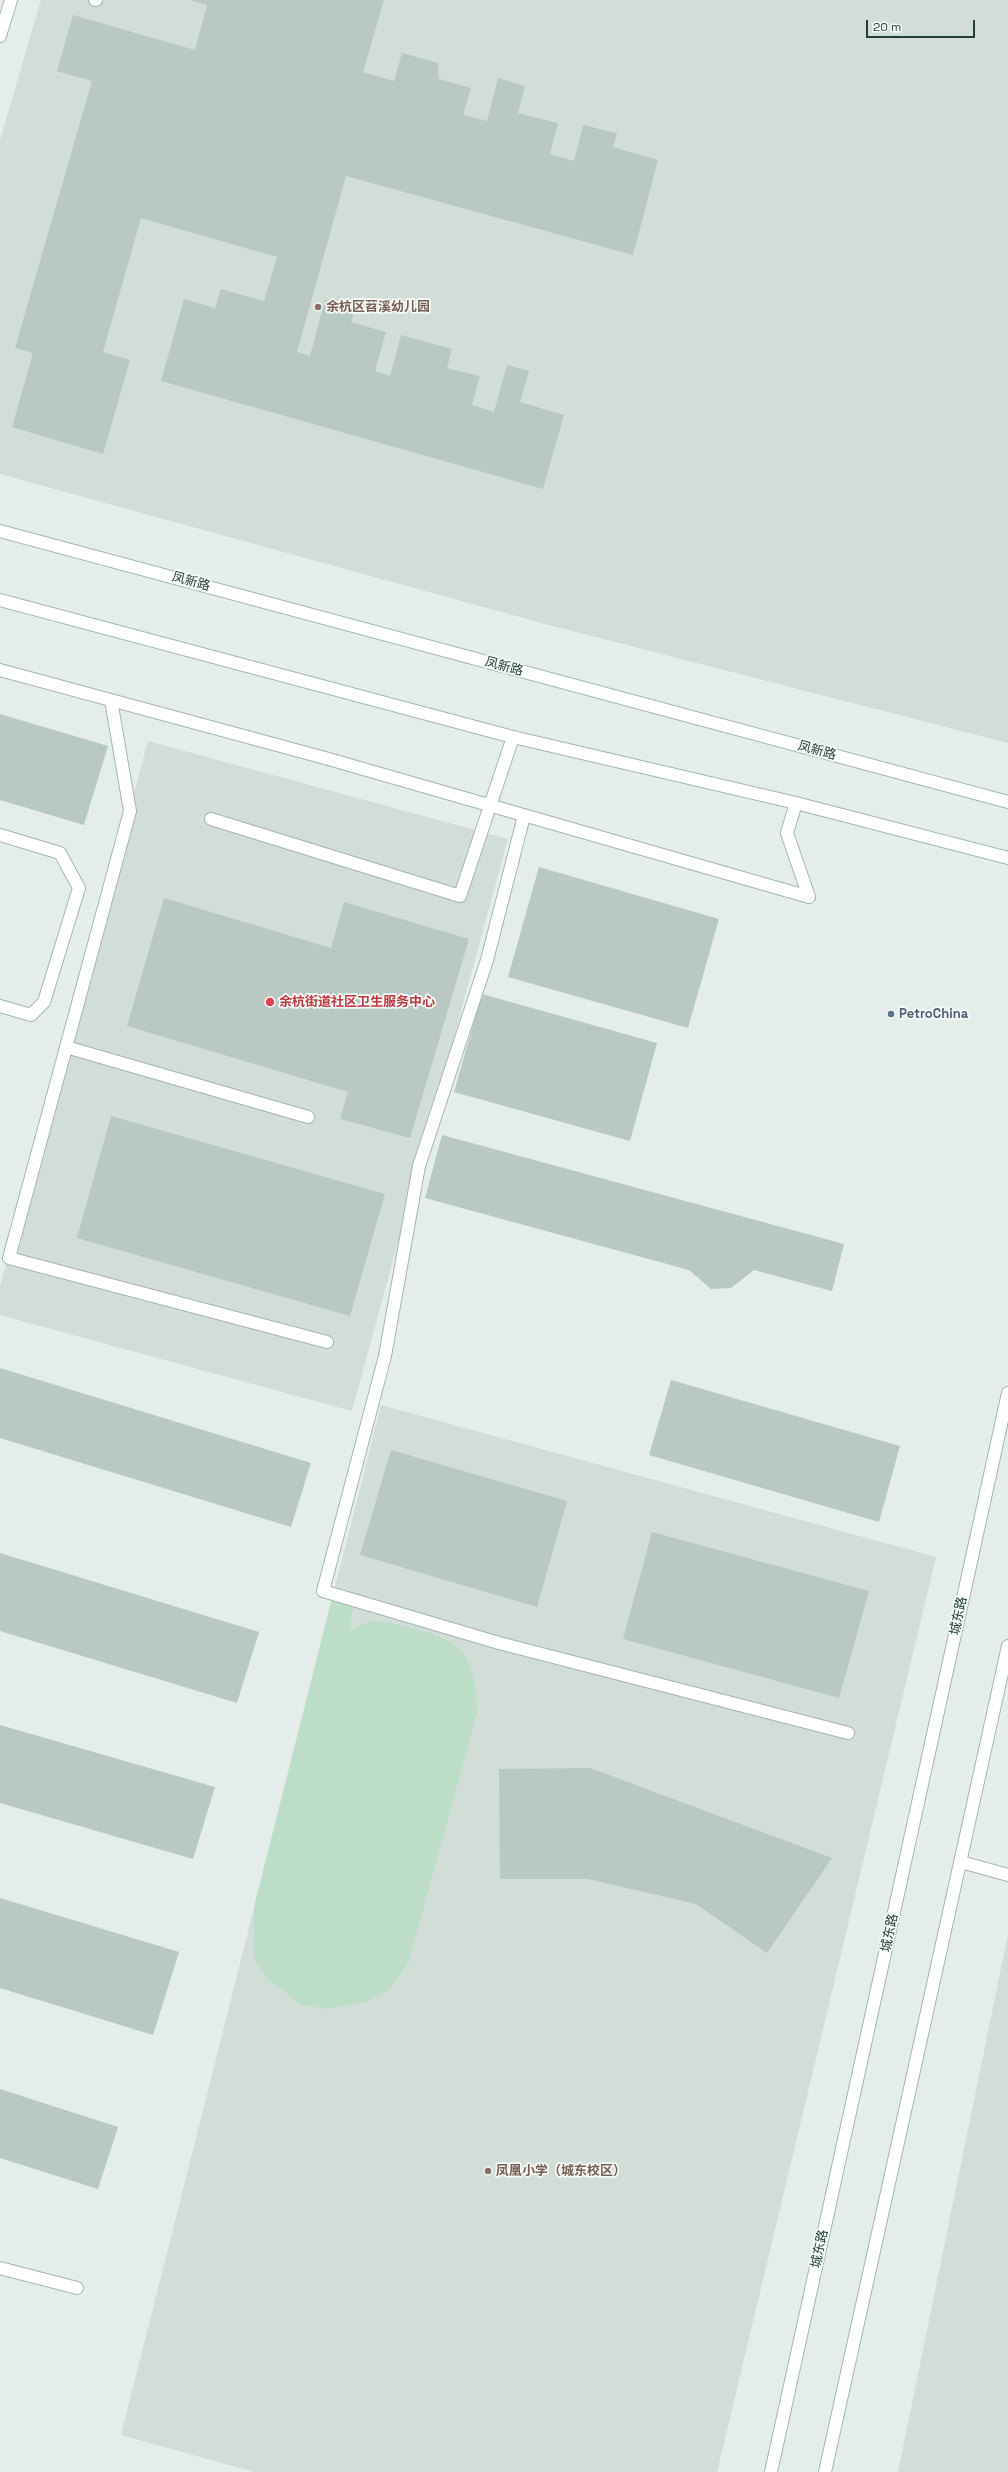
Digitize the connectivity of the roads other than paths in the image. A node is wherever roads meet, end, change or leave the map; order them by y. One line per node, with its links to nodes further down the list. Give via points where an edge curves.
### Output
1 (11, 0): 2 (main road)
2 (0, 36)
3 (0, 531): 8 (main road, 凤新路)
4 (0, 600): 7 (main road)
5 (0, 670): 6 (main road)
6 (111, 700): 10 (main road); 16 (main road, via 130,811)
7 (513, 737): 9 (main road); 10 (main road)
8 (1008, 802)
9 (796, 803): 11 (main road, via 787,833 809,897); 14 (main road)
10 (489, 805): 11 (main road); 12 (main road, via 460,896)
11 (524, 816): 21 (main road, via 487,960 419,1166 385,1356 323,1591 499,1643)
12 (211, 819)
13 (0, 835): 15 (main road, via 60,853 79,888 44,1002 31,1015)
14 (1008, 858)
15 (0, 1006)
16 (66, 1047): 17 (main road); 18 (main road, via 9,1258)
17 (308, 1117)
18 (327, 1342)
19 (1008, 1393): 26 (main road, 城东路)
20 (1008, 1646): 22 (main road)
21 (848, 1734)
22 (961, 1862): 23 (main road); 27 (main road)
23 (1008, 1875)
24 (0, 2268): 25 (main road)
25 (76, 2288)
26 (771, 2472)
27 (825, 2472)

